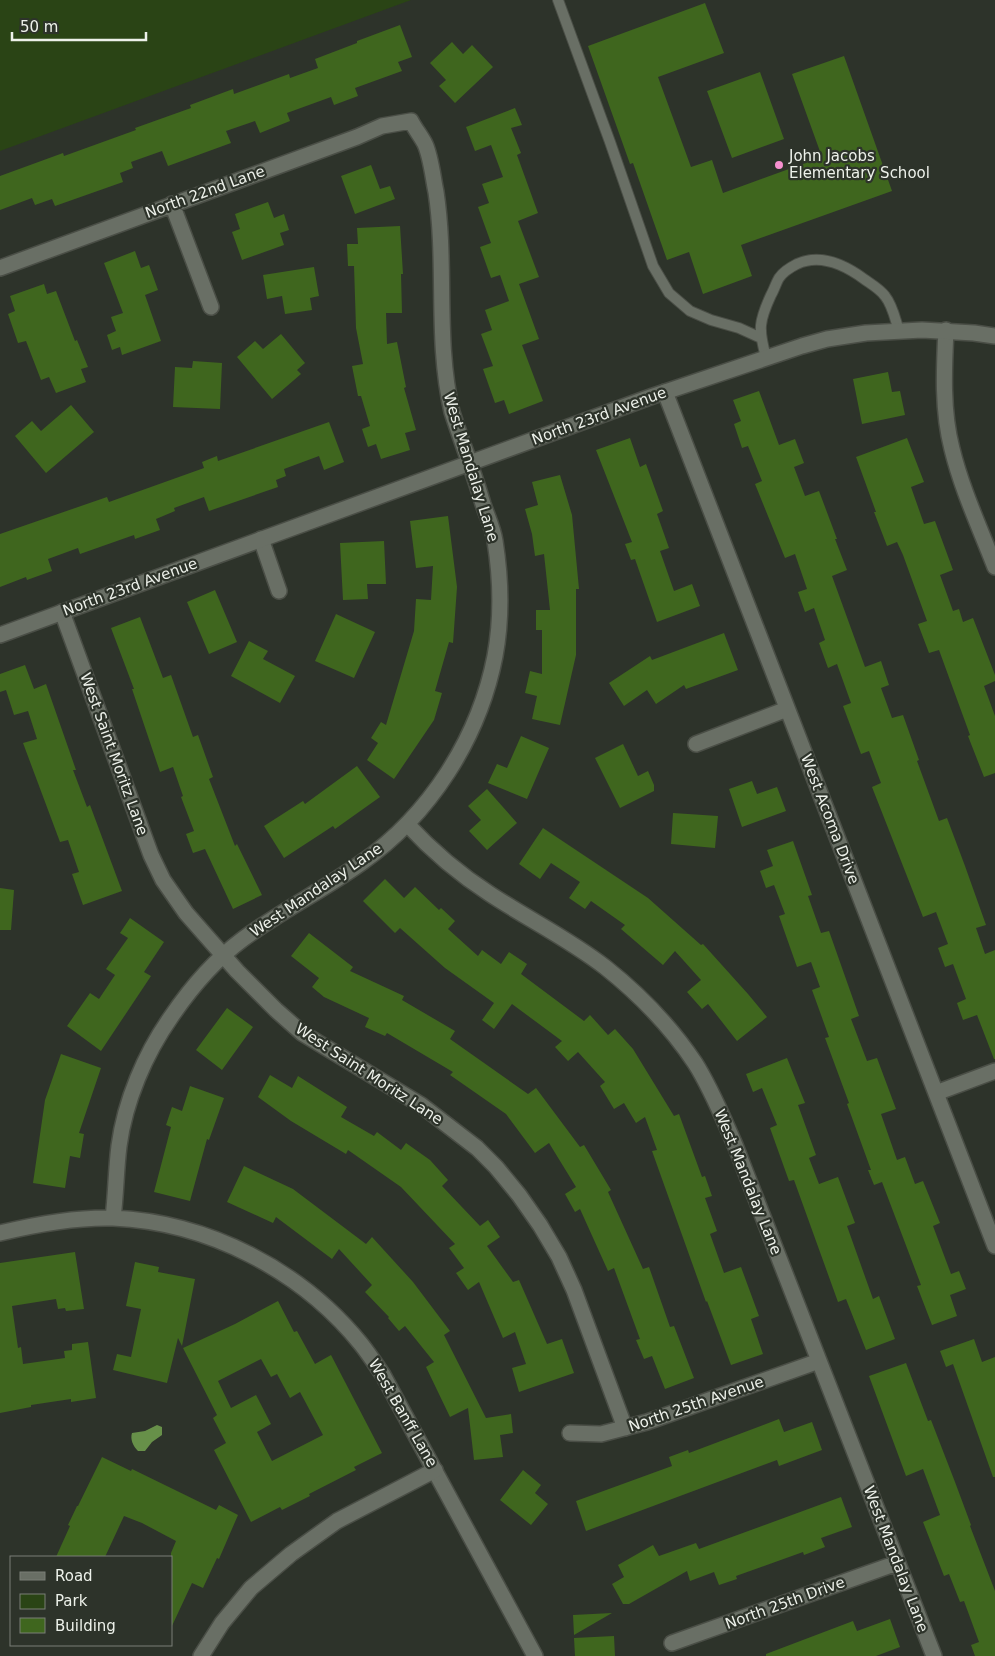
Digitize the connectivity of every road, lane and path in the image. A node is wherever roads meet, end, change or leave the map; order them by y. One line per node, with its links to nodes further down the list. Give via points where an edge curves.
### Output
1 (558, 0): 9 (lane, via 653,266 669,293 690,311)
2 (411, 121): 3 (street, North 22nd Lane, via 382,126); 12 (street, West Mandalay Lane, via 425,144 434,183 440,224 445,376 452,412)
3 (172, 204): 4 (street, North 22nd Lane); 5 (street)
4 (0, 268)
5 (211, 307)
6 (946, 330): 7 (street, North 23rd Avenue); 8 (street, North 23rd Avenue); 14 (street, via 946,408 951,447)
7 (899, 331): 9 (lane, via 893,309 884,295 870,283 834,262 810,260 790,268 780,277 761,318); 10 (street, North 23rd Avenue, via 827,339)
8 (995, 336)
9 (761, 338): 10 (lane)
10 (766, 357): 11 (street, North 23rd Avenue)
11 (665, 392): 12 (street, North 23rd Avenue); 18 (street, West Acoma Drive)
12 (470, 464): 13 (street, North 23rd Avenue); 20 (street, West Mandalay Lane, via 494,538 500,583 494,657 469,735 446,774)
13 (261, 540): 15 (street); 16 (street, North 23rd Avenue)
14 (995, 567)
15 (280, 591)
16 (62, 612): 17 (street, North 23rd Avenue); 21 (street, West Saint Moritz Lane, via 151,855 186,913)
17 (0, 635)
18 (787, 709): 19 (street); 23 (street, West Acoma Drive)
19 (696, 744)
20 (407, 824): 21 (street, West Mandalay Lane, via 362,863 241,940); 27 (street, West Mandalay Lane, via 438,856 469,880 605,967 642,999 674,1035 696,1064 722,1116)
21 (224, 955): 24 (street, West Mandalay Lane, via 171,1017 144,1063 119,1145); 28 (street, West Saint Moritz Lane, via 302,1033 421,1105 477,1148 496,1167 540,1225 559,1257)
22 (995, 1071): 23 (street)
23 (936, 1094): 26 (street, West Acoma Drive)
24 (113, 1218): 25 (street, West Banff Lane, via 54,1221); 30 (street, West Banff Lane, via 182,1227 214,1238 253,1256 309,1293 361,1344 383,1375)
25 (0, 1233)
26 (995, 1246)
27 (819, 1361): 28 (street, North 25th Avenue); 31 (street, West Mandalay Lane)
28 (625, 1428): 29 (street, North 25th Avenue, via 601,1434)
29 (570, 1433)
30 (436, 1470): 33 (street, via 337,1521 291,1554 251,1588 222,1623); 34 (street, West Banff Lane)
31 (897, 1563): 32 (street, North 25th Drive); 35 (street, West Mandalay Lane)
32 (672, 1643)
33 (201, 1656)
34 (535, 1656)
35 (934, 1656)

